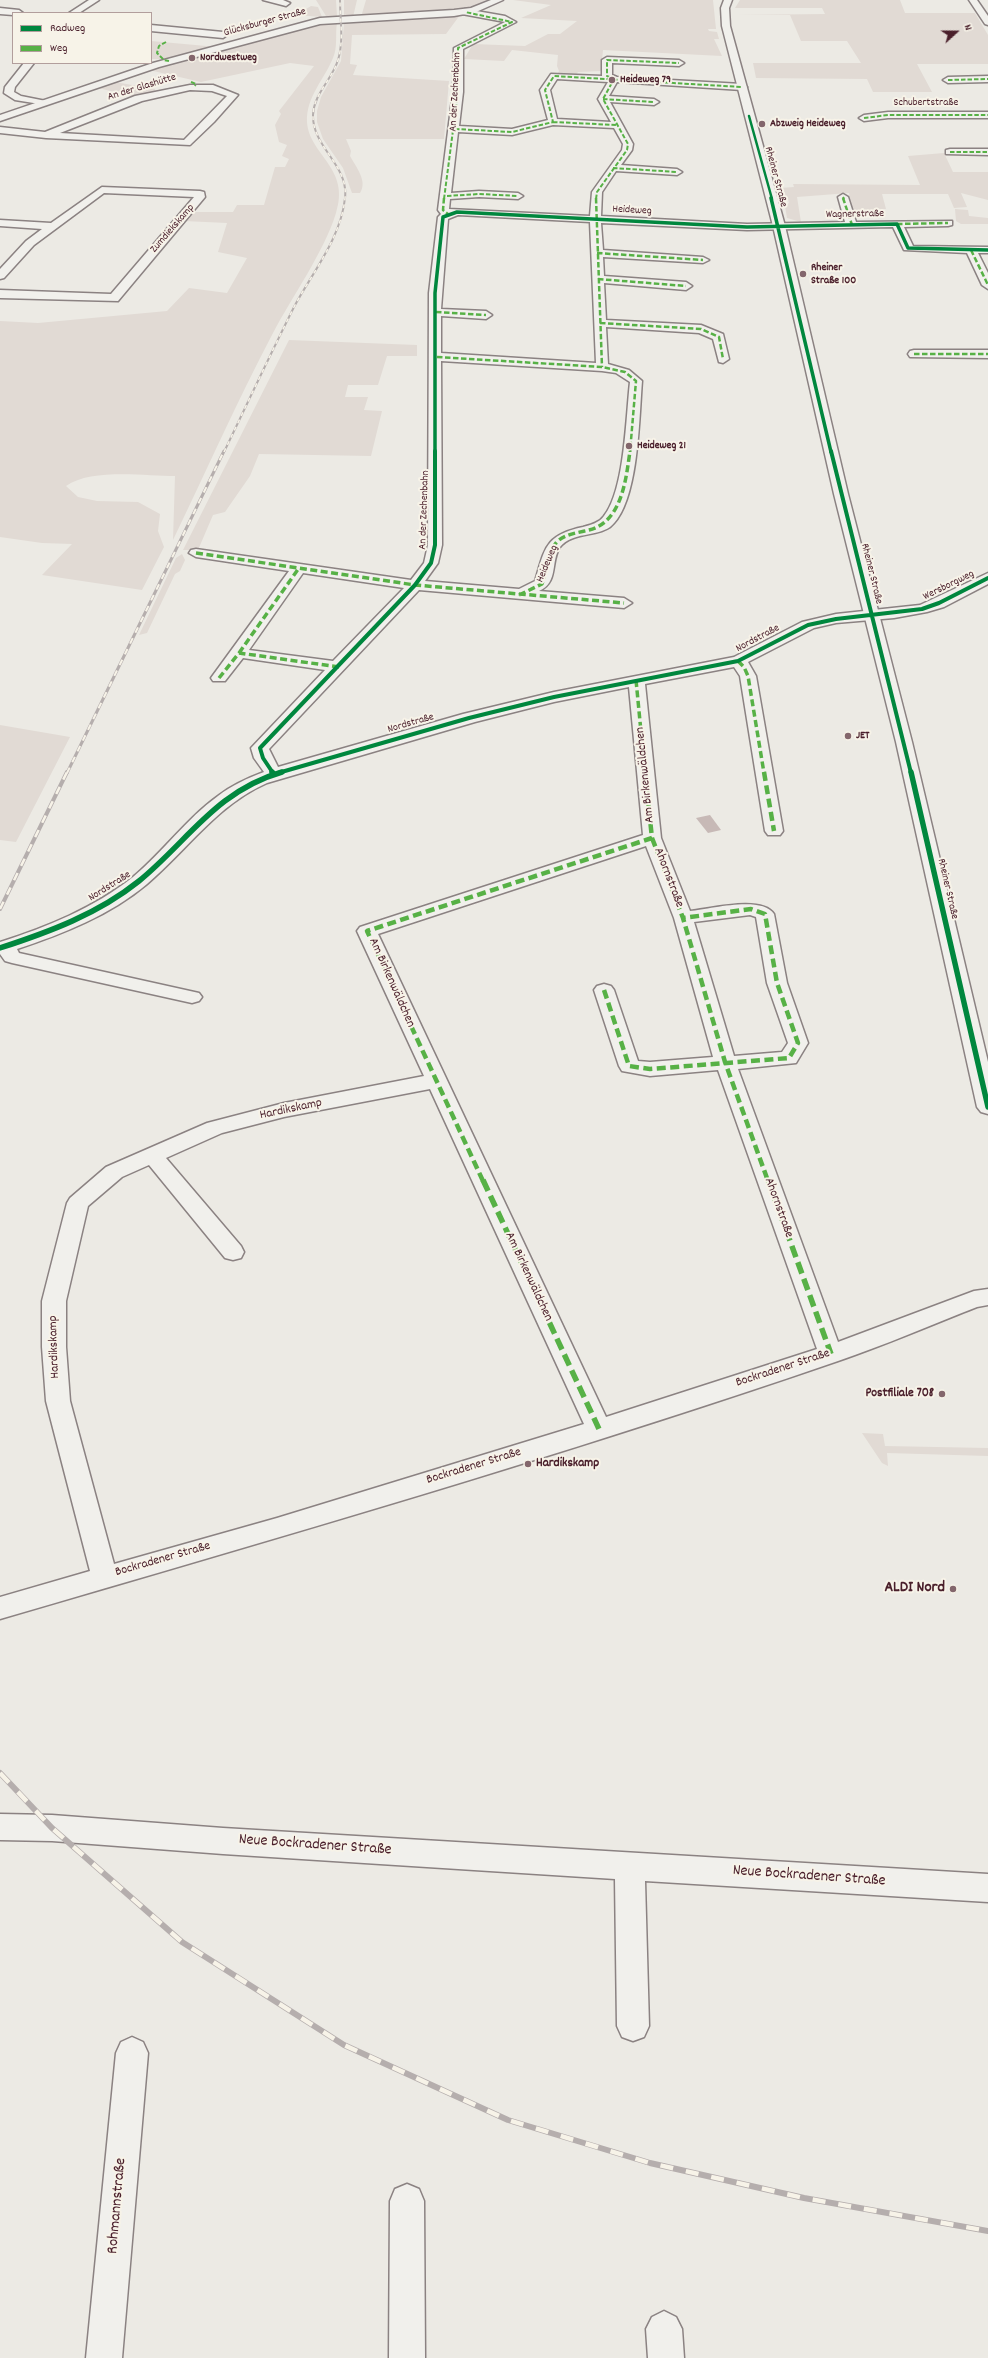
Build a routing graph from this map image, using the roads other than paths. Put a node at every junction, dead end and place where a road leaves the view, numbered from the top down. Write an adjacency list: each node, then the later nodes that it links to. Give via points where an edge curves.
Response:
1 (95, 0): 10 (street)
2 (271, 0): 6 (street); 7 (street)
3 (499, 0): 11 (street, Glücksburger Straße)
4 (728, 0): 21 (street, Rheiner Straße, via 725,8 726,26)
5 (973, 0): 12 (street)
6 (286, 3)
7 (261, 8)
8 (0, 11): 9 (street)
9 (12, 12)
10 (75, 12)
11 (466, 12): 24 (street, Glücksburger Straße, via 320,21 185,56); 30 (street, An der Zechenbahn, via 505,18 512,22 458,48)
12 (985, 13): 13 (street)
13 (988, 22)
14 (152, 28): 15 (street)
15 (223, 35)
16 (679, 63): 18 (street, via 607,60 607,76)
17 (28, 64): 24 (street, Glücksburger Straße, via 10,87 9,92 18,98)
18 (614, 79): 21 (street); 22 (street); 28 (street, via 554,76 545,90)
19 (988, 79): 20 (street)
20 (948, 80)
21 (742, 87): 47 (street, Rheiner Straße)
22 (603, 99): 23 (street); 29 (street, Heideweg)
23 (654, 102)
24 (43, 103): 26 (street, Glücksburger Straße)
25 (988, 115): 27 (street, Schubertstraße, via 888,114)
26 (0, 118)
27 (864, 118)
28 (553, 122): 29 (street); 30 (street, via 512,132)
29 (616, 125): 35 (street, Heideweg, via 628,144 627,150)
30 (455, 129): 37 (street, An der Zechenbahn)
31 (0, 130): 32 (street, An der Glashütte)
32 (46, 135): 32 (street, An der Glashütte, via 138,99 193,84 233,94 211,120 186,143)
33 (950, 152): 34 (street)
34 (988, 152)
35 (613, 168): 36 (street); 41 (street, Heideweg, via 597,192)
36 (676, 172)
37 (447, 196): 38 (street); 40 (street, An der Zechenbahn, via 443,210)
38 (518, 196)
39 (843, 197): 45 (street)
40 (448, 214): 41 (street, Heideweg, via 484,213); 57 (street, An der Zechenbahn, via 443,217 435,293)
41 (595, 220): 47 (street, Heideweg, via 747,227); 50 (street, Heideweg)
42 (0, 223): 46 (street)
43 (948, 223): 44 (street, Wagnerstraße)
44 (897, 224): 45 (street, Wagnerstraße); 48 (street, Wagnerstraße, via 908,248)
45 (852, 225): 47 (street, Wagnerstraße)
46 (53, 226): 52 (street, Zumdiekskamp, via 30,243); 56 (street, Zumdiekskamp, via 102,190 200,194 114,298)
47 (779, 226): 71 (street, Rheiner Straße)
48 (971, 250): 49 (street, Wagnerstraße); 54 (street)
49 (988, 250)
50 (597, 253): 51 (street); 53 (street, Heideweg)
51 (703, 260)
52 (0, 276)
53 (598, 279): 55 (street); 59 (street, Heideweg)
54 (988, 285)
55 (686, 286)
56 (0, 294)
57 (436, 312): 58 (street); 62 (street, An der Zechenbahn)
58 (486, 316)
59 (600, 323): 63 (street, via 701,329 719,336); 64 (street, Heideweg)
60 (914, 354): 61 (street)
61 (988, 354)
62 (437, 357): 64 (street, Heideweg); 68 (street, An der Zechenbahn, via 435,545 431,563)
63 (723, 359)
64 (602, 367): 69 (street, Heideweg, via 619,369 630,374 636,381 628,460 621,495 610,518 600,527 564,537 554,544 542,584)
65 (196, 553): 66 (street)
66 (299, 568): 68 (street); 72 (street)
67 (988, 578): 71 (street, Wersborgweg, via 924,609)
68 (415, 585): 69 (street); 74 (street, An der Zechenbahn)
69 (519, 595): 70 (street)
70 (624, 603)
71 (871, 616): 73 (street, Nordstraße, via 808,625); 86 (street, Rheiner Straße, via 904,742)
72 (239, 653): 74 (street); 75 (street)
73 (738, 661): 76 (street, Nordstraße); 78 (street, Nordstraße, via 748,676)
74 (340, 667): 77 (street, An der Zechenbahn, via 260,748 263,758)
75 (219, 678)
76 (636, 680): 77 (street, Nordstraße, via 477,716); 79 (street, Am Birkenwäldchen)
77 (274, 774): 81 (street, Nordstraße, via 226,798 121,895 62,924)
78 (774, 831)
79 (652, 838): 80 (street, Ahornstraße); 85 (street, Am Birkenwäldchen, via 367,931)
80 (683, 918): 84 (street, Ahornstraße); 84 (street, Ahornstraße, via 751,909 765,914 777,983 798,1044 789,1058)
81 (3, 947): 83 (street, Nordstraße, via 12,957)
82 (604, 990): 84 (street, Ahornstraße, via 629,1066 650,1068)
83 (192, 997)
84 (725, 1062): 90 (street, Ahornstraße)
85 (435, 1081): 87 (street, Hardikskamp, via 284,1110 215,1128); 91 (street, Am Birkenwäldchen)
86 (988, 1107)
87 (153, 1156): 88 (street); 92 (street, Hardikskamp, via 114,1172 78,1203 54,1301 58,1401)
88 (233, 1252)
89 (988, 1298): 90 (street, Bockradener Straße, via 974,1299)
90 (831, 1354): 91 (street, Bockradener Straße)
91 (599, 1429): 92 (street, Bockradener Straße, via 277,1528)
92 (104, 1576): 93 (street, Bockradener Straße)
93 (0, 1608)
94 (0, 1827): 95 (street, Neue Bockradener Straße, via 52,1828)
95 (630, 1866): 96 (street, Neue Bockradener Straße); 97 (street)
96 (988, 1888)
97 (632, 2026)
98 (132, 2053): 100 (street, Rohmannstraße)
99 (407, 2201): 101 (street)
100 (104, 2358)
101 (407, 2358)

